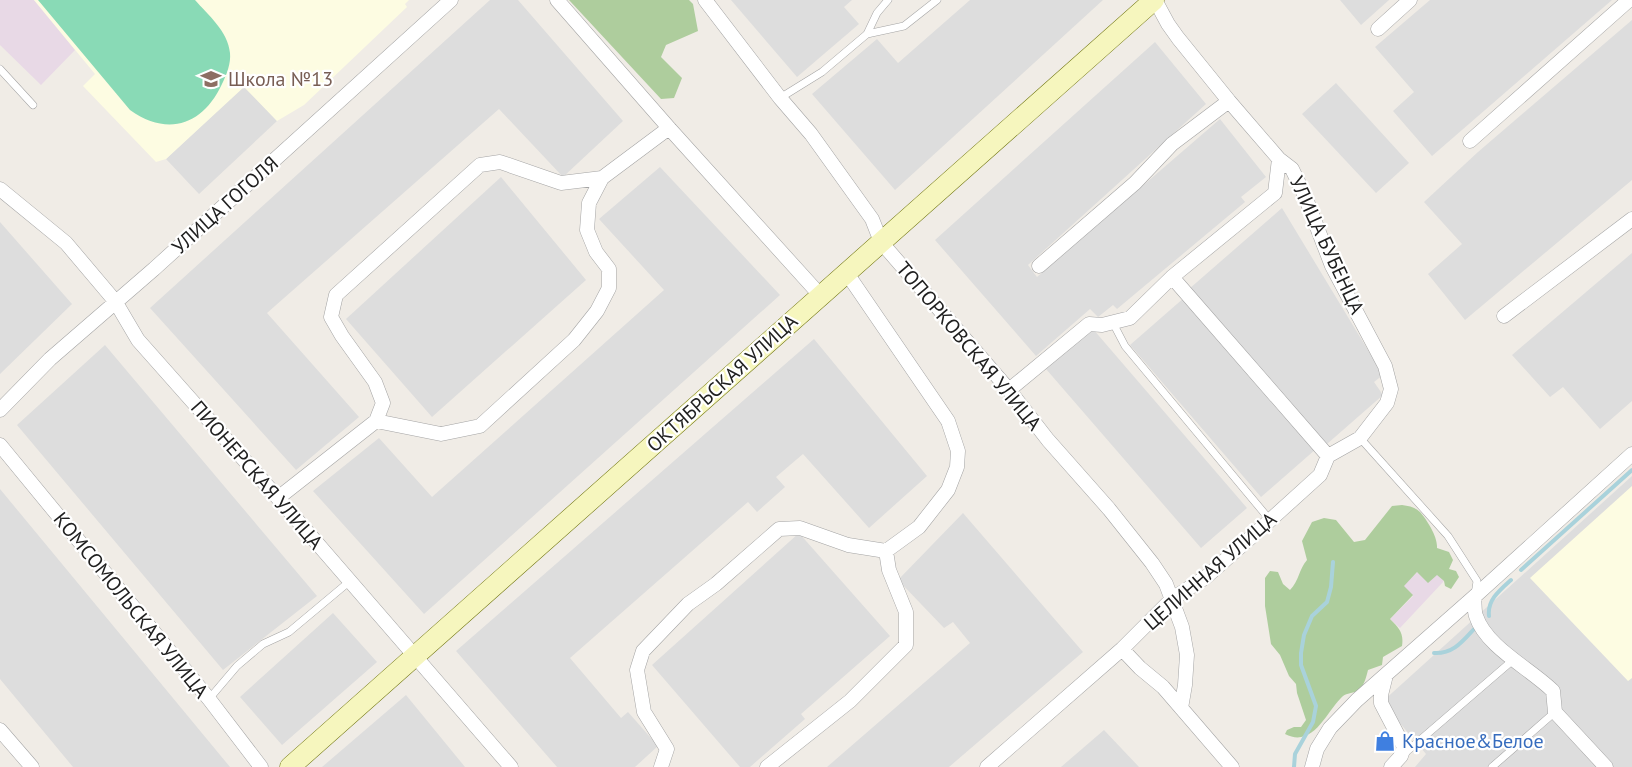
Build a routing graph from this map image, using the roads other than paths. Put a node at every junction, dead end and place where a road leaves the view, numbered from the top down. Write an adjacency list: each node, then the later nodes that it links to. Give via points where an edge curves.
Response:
1 (451, 0): 26 (street, УЛИЦА ГОГОЛЯ)
2 (557, 0): 15 (street)
3 (705, 0): 12 (street, ТОПОРКОВСКАЯ УЛИЦА)
4 (888, 0): 10 (lane)
5 (937, 0): 10 (lane, via 904,26)
6 (1155, 0): 13 (street, УЛИЦА БУБЕНЦА, via 1168,24); 21 (street, ОКТЯБРЬСКАЯ УЛИЦА)
7 (1410, 0): 9 (street)
8 (1629, 0): 16 (street)
9 (1378, 28)
10 (867, 34): 12 (lane, via 822,72)
11 (0, 69): 14 (lane)
12 (780, 98): 21 (street, ТОПОРКОВСКАЯ УЛИЦА, via 872,219)
13 (1229, 101): 17 (street, УЛИЦА БУБЕНЦА); 22 (street, via 1172,144 1135,183)
14 (33, 105)
15 (669, 128): 18 (street); 25 (street)
16 (1470, 141)
17 (1279, 159): 24 (street, via 1275,193); 30 (street, УЛИЦА БУБЕНЦА, via 1292,169 1332,266 1385,366)
18 (602, 178): 32 (street, via 589,203 587,230 609,269 609,288 574,340 480,426 441,434); 32 (street, via 561,183 500,162 480,165 336,295 331,317 375,382 383,403)
19 (0, 189): 26 (street, ПИОНЕРСКАЯ УЛИЦА, via 66,243)
20 (1632, 219): 27 (street)
21 (881, 242): 23 (street, ОКТЯБРЬСКАЯ УЛИЦА); 29 (street, ТОПОРКОВСКАЯ УЛИЦА)
22 (1039, 266)
23 (846, 272): 25 (street, ОКТЯБРЬСКАЯ УЛИЦА); 39 (street, via 948,421 958,451 957,467 948,490 919,527)
24 (1172, 277): 28 (street, via 1130,318); 36 (street)
25 (820, 295): 44 (street, ОКТЯБРЬСКАЯ УЛИЦА)
26 (115, 301): 31 (street, УЛИЦА ГОГОЛЯ); 37 (street, ПИОНЕРСКАЯ УЛИЦА, via 138,340)
27 (1504, 316)
28 (1113, 323): 29 (street, via 1089,324); 38 (lane, via 1125,346)
29 (1009, 390): 42 (street, ТОПОРКОВСКАЯ УЛИЦА, via 1152,562)
30 (1391, 390): 33 (street, ЦЕЛИННАЯ УЛИЦА, via 1387,403)
31 (0, 410)
32 (376, 421): 37 (street)
33 (1360, 438): 36 (street, ЦЕЛИННАЯ УЛИЦА); 41 (lane, via 1448,536 1477,581)
34 (0, 445): 47 (street, КОМСОМОЛЬСКАЯ УЛИЦА)
35 (1632, 454): 41 (street)
36 (1328, 456): 38 (street, ЦЕЛИННАЯ УЛИЦА, via 1320,474)
37 (279, 498): 40 (street, ПИОНЕРСКАЯ УЛИЦА)
38 (1270, 519): 42 (street, ЦЕЛИННАЯ УЛИЦА, via 1206,577)
39 (886, 551): 56 (street, via 848,545 800,528 779,529 688,604 643,651 637,670 644,712 667,748); 57 (street, via 889,570 906,612 906,645 850,701)
40 (350, 581): 44 (street, ПИОНЕРСКАЯ УЛИЦА); 47 (lane, via 289,632 263,644 237,666)
41 (1474, 597): 45 (street, via 1475,615 1482,627); 46 (street)
42 (1172, 599): 43 (street, ЦЕЛИННАЯ УЛИЦА); 48 (street, ТОПОРКОВСКАЯ УЛИЦА, via 1187,655)
43 (1122, 649): 48 (street); 58 (street, ЦЕЛИННАЯ УЛИЦА)
44 (415, 658): 54 (street, ОКТЯБРЬСКАЯ УЛИЦА); 55 (street, ПИОНЕРСКАЯ УЛИЦА)
45 (1513, 660): 49 (street, via 1553,691); 51 (lane)
46 (1386, 675): 51 (street, via 1381,703 1401,738); 60 (street, via 1330,728 1317,749)
47 (209, 699): 53 (street, КОМСОМОЛЬСКАЯ УЛИЦА)
48 (1181, 708): 59 (street)
49 (1555, 712): 62 (lane); 63 (street)
50 (0, 730): 52 (street)
51 (1401, 756): 61 (street)
52 (32, 767)
53 (261, 767)
54 (290, 767)
55 (510, 767)
56 (661, 767)
57 (767, 767)
58 (987, 767)
59 (1232, 767)
60 (1312, 767)
61 (1391, 767)
62 (1492, 767)
63 (1606, 767)

